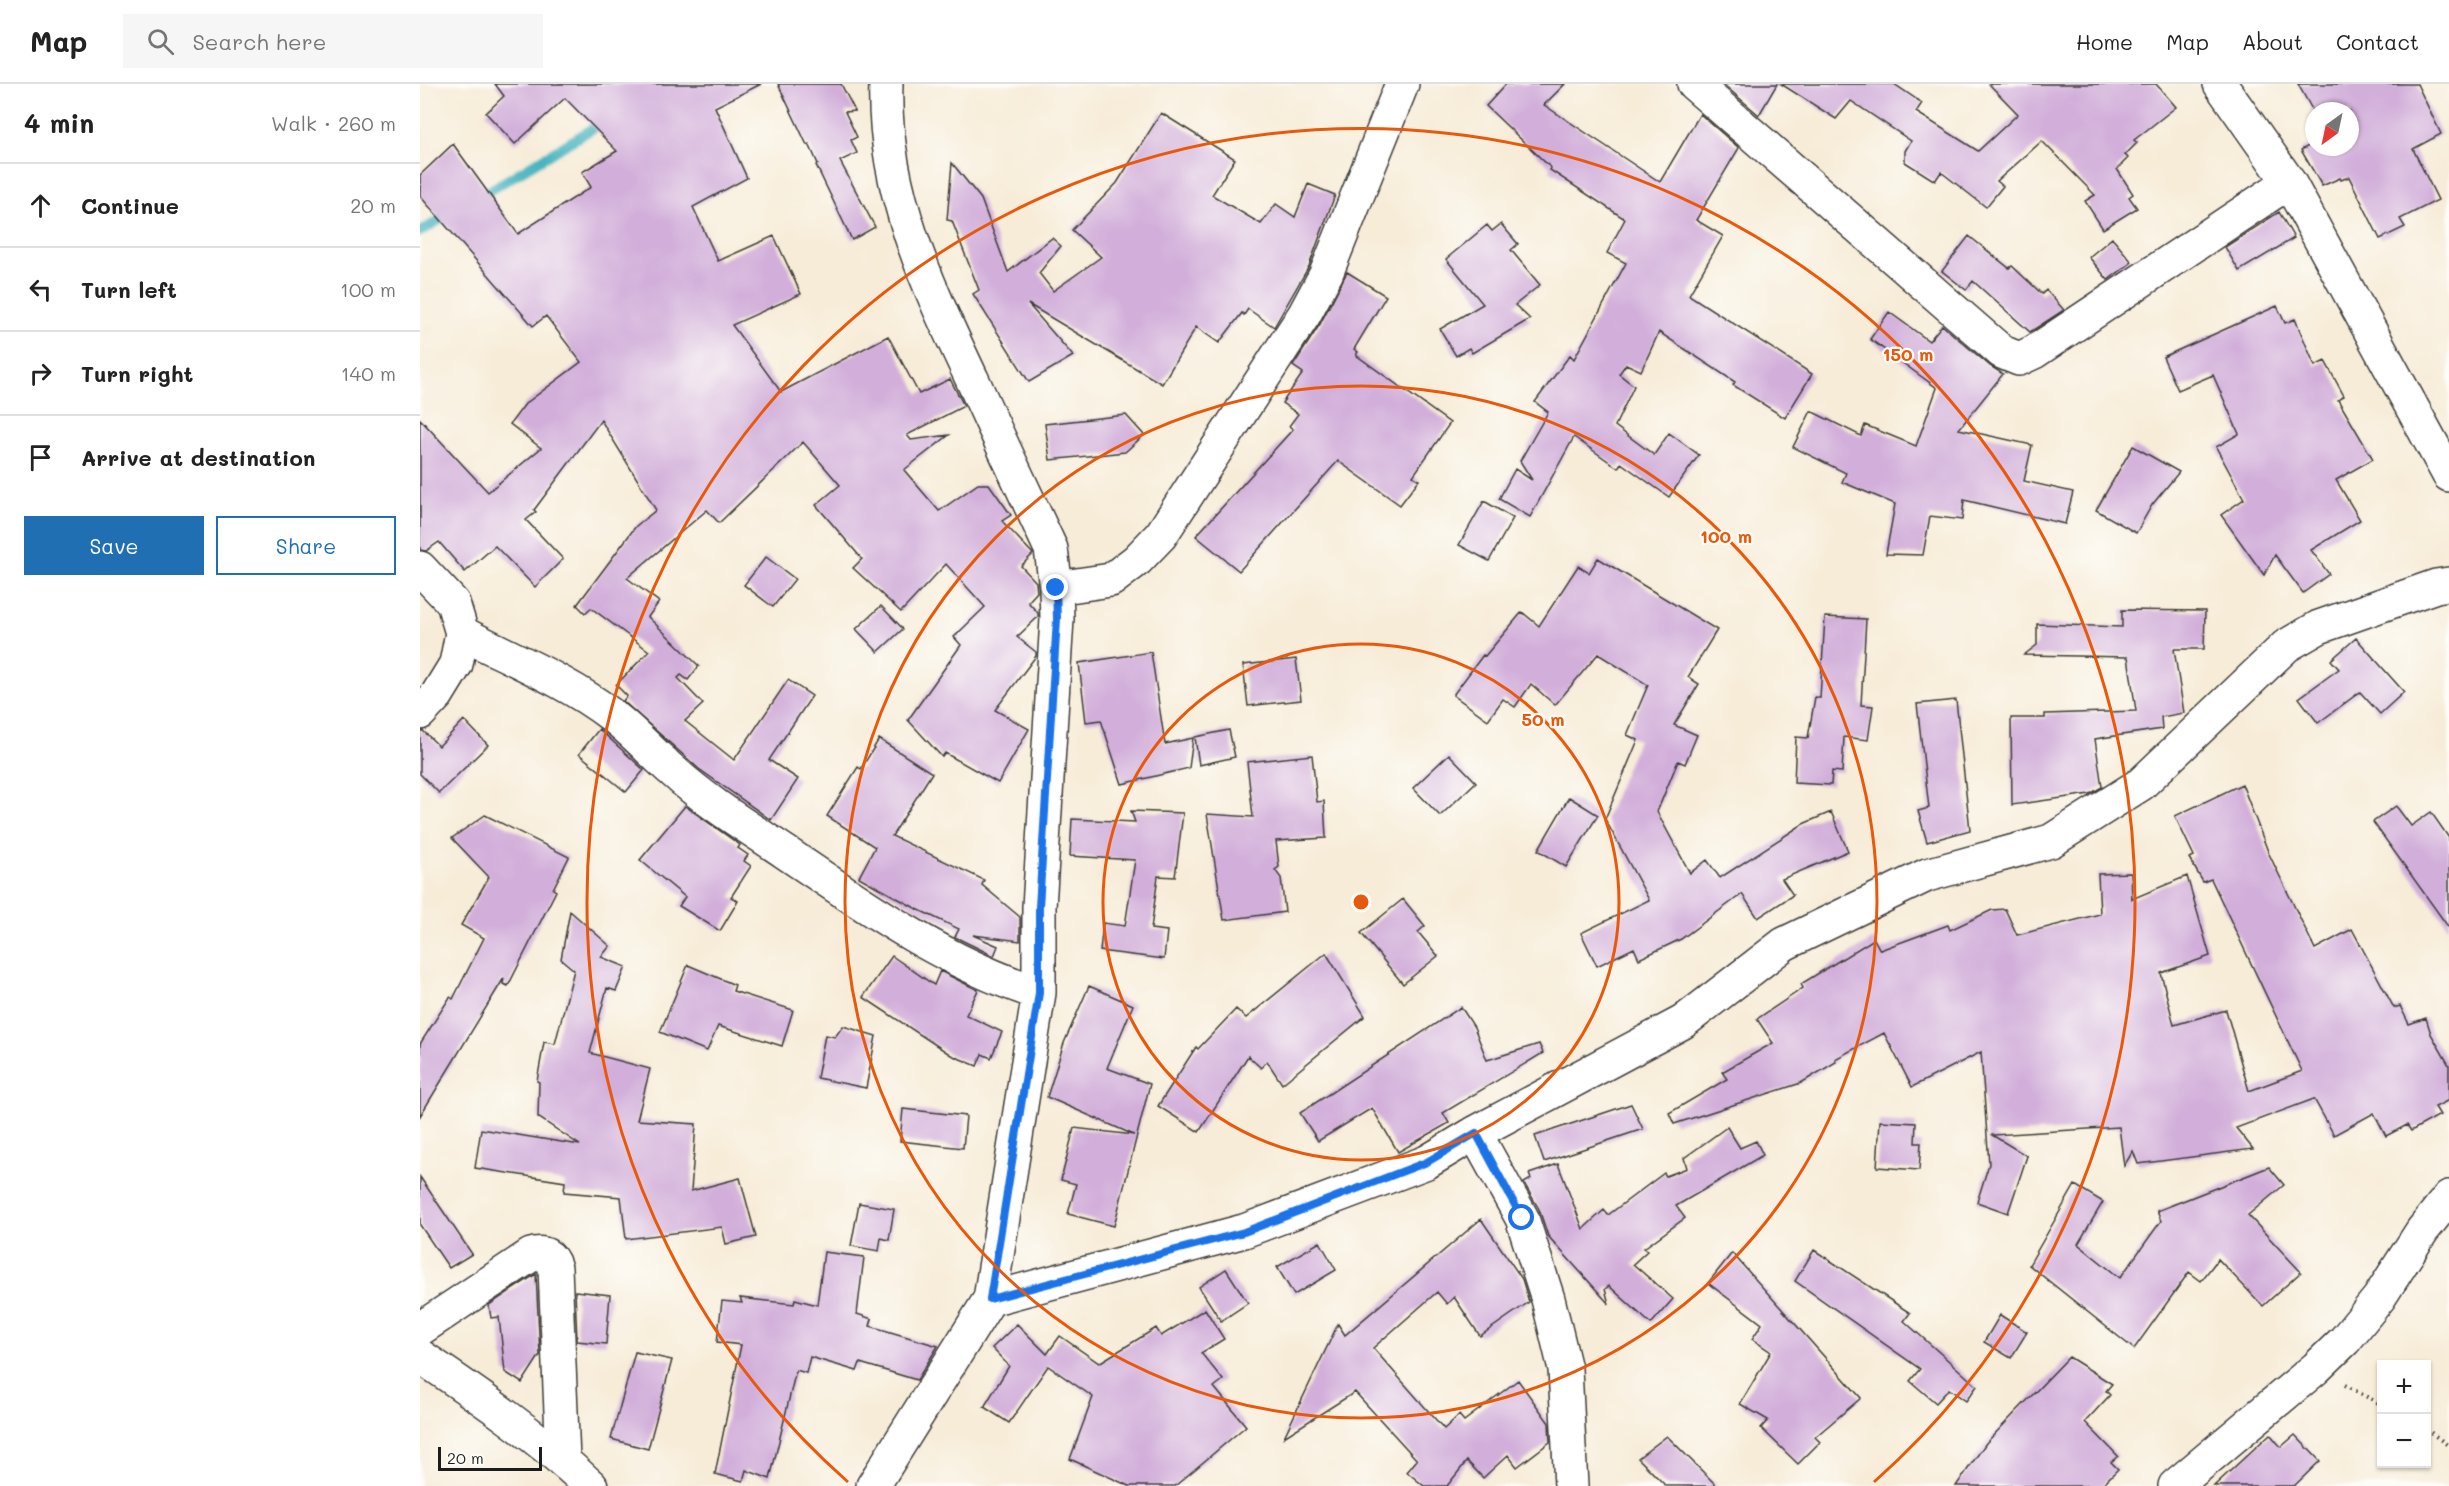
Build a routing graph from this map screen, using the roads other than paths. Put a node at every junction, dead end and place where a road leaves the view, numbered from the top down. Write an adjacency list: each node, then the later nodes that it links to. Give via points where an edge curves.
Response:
1 (886, 84): 9 (street, via 890,154 900,201 926,282 1051,549)
2 (1402, 84): 9 (street, via 1326,274 1304,315 1161,535 1111,580)
3 (1694, 84): 5 (street, via 2002,352 2019,359)
4 (2220, 84): 5 (street)
5 (2289, 182): 6 (street)
6 (2449, 475)
7 (420, 568): 10 (street, via 453,603)
8 (2449, 584): 13 (street, via 2319,627 2286,646 2140,784 2051,841 1926,875 1784,944 1683,1022)
9 (1056, 588): 12 (street, via 1039,907)
10 (462, 633): 11 (street, via 456,664 437,695); 12 (street, via 581,694 610,714 709,800 874,913 994,978)
11 (420, 712)
12 (1039, 993): 15 (street)
13 (1476, 1133): 15 (street, via 1427,1162 1244,1232); 21 (street, via 1522,1218 1548,1299 1565,1369)
14 (2449, 1197): 22 (street, via 2345,1340)
15 (990, 1299): 20 (street)
16 (420, 1329): 18 (street, via 531,1255 547,1254 555,1268)
17 (420, 1356): 18 (street)
18 (563, 1460): 19 (street)
19 (591, 1486)
20 (873, 1486)
21 (1571, 1486)
22 (2175, 1486)

